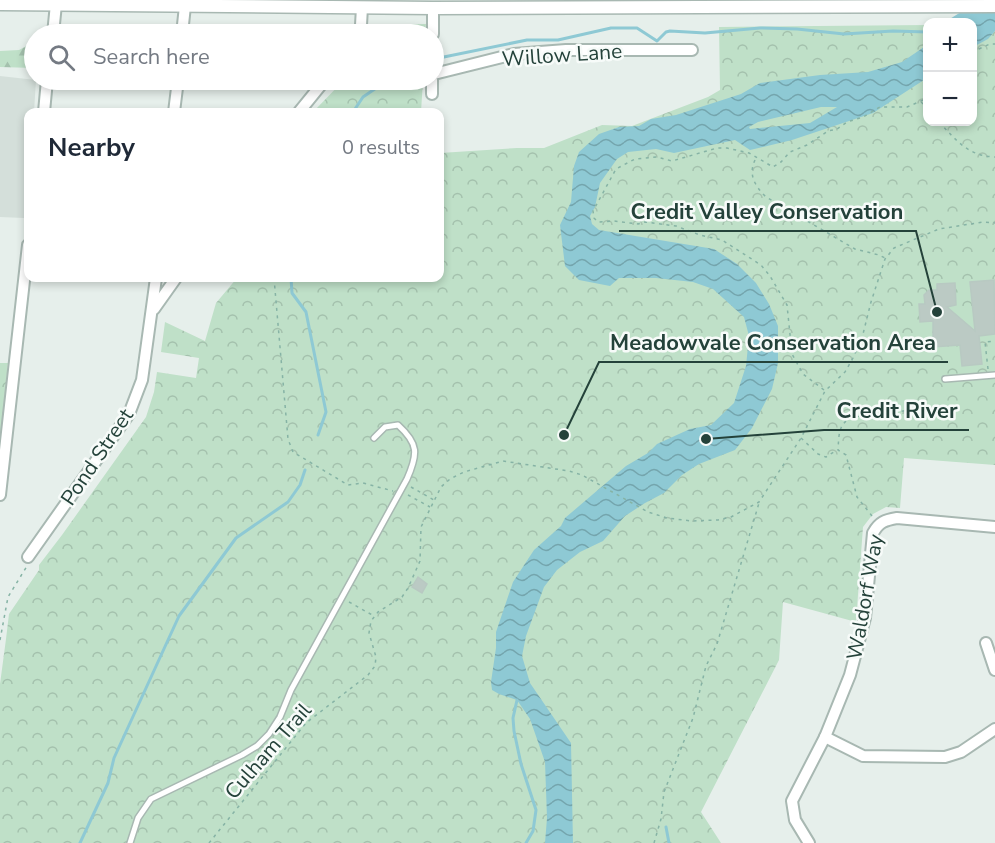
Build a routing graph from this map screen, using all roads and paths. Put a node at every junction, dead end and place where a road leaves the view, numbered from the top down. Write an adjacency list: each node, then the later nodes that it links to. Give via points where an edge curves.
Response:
1 (56, 2): 2 (street); 4 (street); 8 (street)
2 (0, 4)
3 (556, 4): 5 (street); 7 (street)
4 (185, 6): 6 (street); 9 (street)
5 (995, 6)
6 (362, 7): 7 (street); 10 (street)
7 (433, 8): 11 (street)
8 (53, 24)
9 (183, 24)
10 (361, 24)
11 (433, 24)
12 (995, 44): 14 (path)
13 (692, 50): 15 (street, Willow Lane, via 514,54)
14 (977, 50)
15 (444, 72)
16 (46, 90): 24 (street)
17 (176, 90): 25 (street)
18 (317, 90): 26 (street)
19 (432, 90): 20 (street)
20 (432, 94)
21 (923, 100): 22 (path)
22 (920, 102): 23 (path); 29 (path, via 908,107 880,107 790,152 773,167)
23 (923, 105)
24 (44, 108)
25 (174, 108)
26 (302, 108)
27 (943, 126): 28 (path, via 974,154)
28 (995, 158)
29 (755, 159): 31 (path, via 753,180 766,197 855,249); 40 (path, via 749,153 717,148 672,161 657,157 635,159 616,169 593,211 594,218 598,222 676,226 722,240 761,265 787,305 792,354 803,374)
30 (995, 223): 31 (path, via 926,233 894,248)
31 (885, 259): 40 (path, via 853,358)
32 (24, 281): 47 (street)
33 (156, 282): 36 (street, Pond Street)
34 (173, 282): 36 (street)
35 (274, 282): 46 (path, via 288,439 293,452 348,485 363,483)
36 (153, 310): 53 (street, Pond Street, via 142,380 129,414)
37 (995, 341): 38 (path, via 985,342)
38 (992, 376): 39 (lane)
39 (945, 379)
40 (825, 391): 43 (path)
41 (945, 406): 44 (path, via 845,420 839,429)
42 (374, 438): 45 (lane, via 385,427 398,425 412,437 416,458)
43 (801, 438): 44 (path, via 826,457); 49 (path)
44 (838, 450): 51 (path, via 846,455 860,502)
45 (405, 484): 46 (lane); 48 (path)
46 (400, 491): 50 (path); 54 (lane)
47 (0, 495)
48 (434, 500): 49 (path, via 450,479 503,461 569,471 667,519 718,520); 50 (path)
49 (759, 502): 63 (path, via 693,718 664,792)
50 (431, 507): 55 (path, via 421,527 416,573 402,597)
51 (878, 524): 52 (street, Waldorf Way, via 897,518); 60 (street, Waldorf Way, via 872,538 865,618 850,675)
52 (995, 527)
53 (28, 557): 56 (path, via 29,562 8,597)
54 (342, 598): 55 (path); 61 (lane, via 269,734 242,755 151,799 138,818)
55 (374, 616): 62 (path, Culham Trail, via 369,633 375,666 306,723)
56 (0, 640)
57 (986, 643): 58 (street)
58 (995, 670)
59 (995, 729): 60 (street, via 961,752 945,757 863,756)
60 (825, 737): 64 (street, Waldorf Way, via 792,801 795,820)
61 (130, 843)
62 (209, 843)
63 (654, 843)
64 (809, 843)

